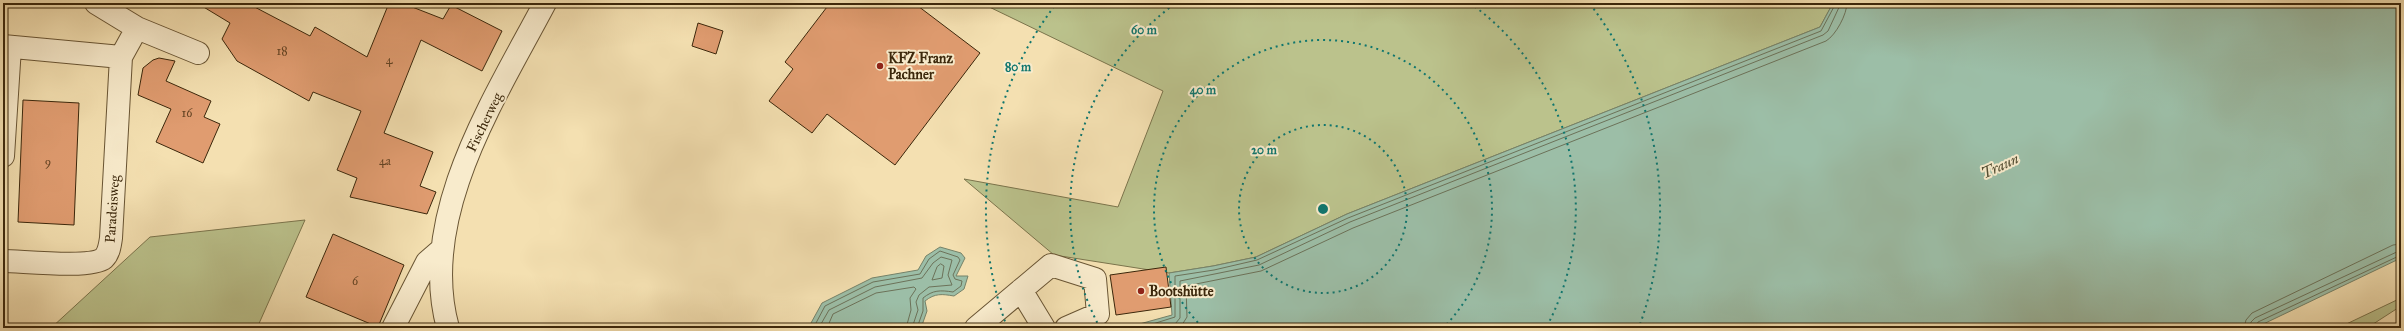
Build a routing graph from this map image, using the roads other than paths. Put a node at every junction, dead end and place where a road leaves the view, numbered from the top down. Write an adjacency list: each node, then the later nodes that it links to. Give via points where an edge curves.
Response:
1 (96, 3): 3 (street)
2 (545, 3): 8 (street, Fischerweg, via 468,155 455,191)
3 (137, 28): 5 (street); 6 (street, Paradeisweg)
4 (7, 46): 6 (street); 7 (street)
5 (198, 53)
6 (121, 57): 9 (street, Paradeisweg, via 109,250 104,258 87,264)
7 (3, 156)
8 (442, 249): 11 (street, via 427,262); 12 (street, Fischerweg, via 442,297)
9 (3, 261)
10 (1021, 290): 13 (street); 14 (street); 15 (street, via 1051,265 1095,279 1098,314)
11 (393, 328)
12 (448, 328)
13 (976, 328)
14 (1044, 328)
15 (1066, 328)

